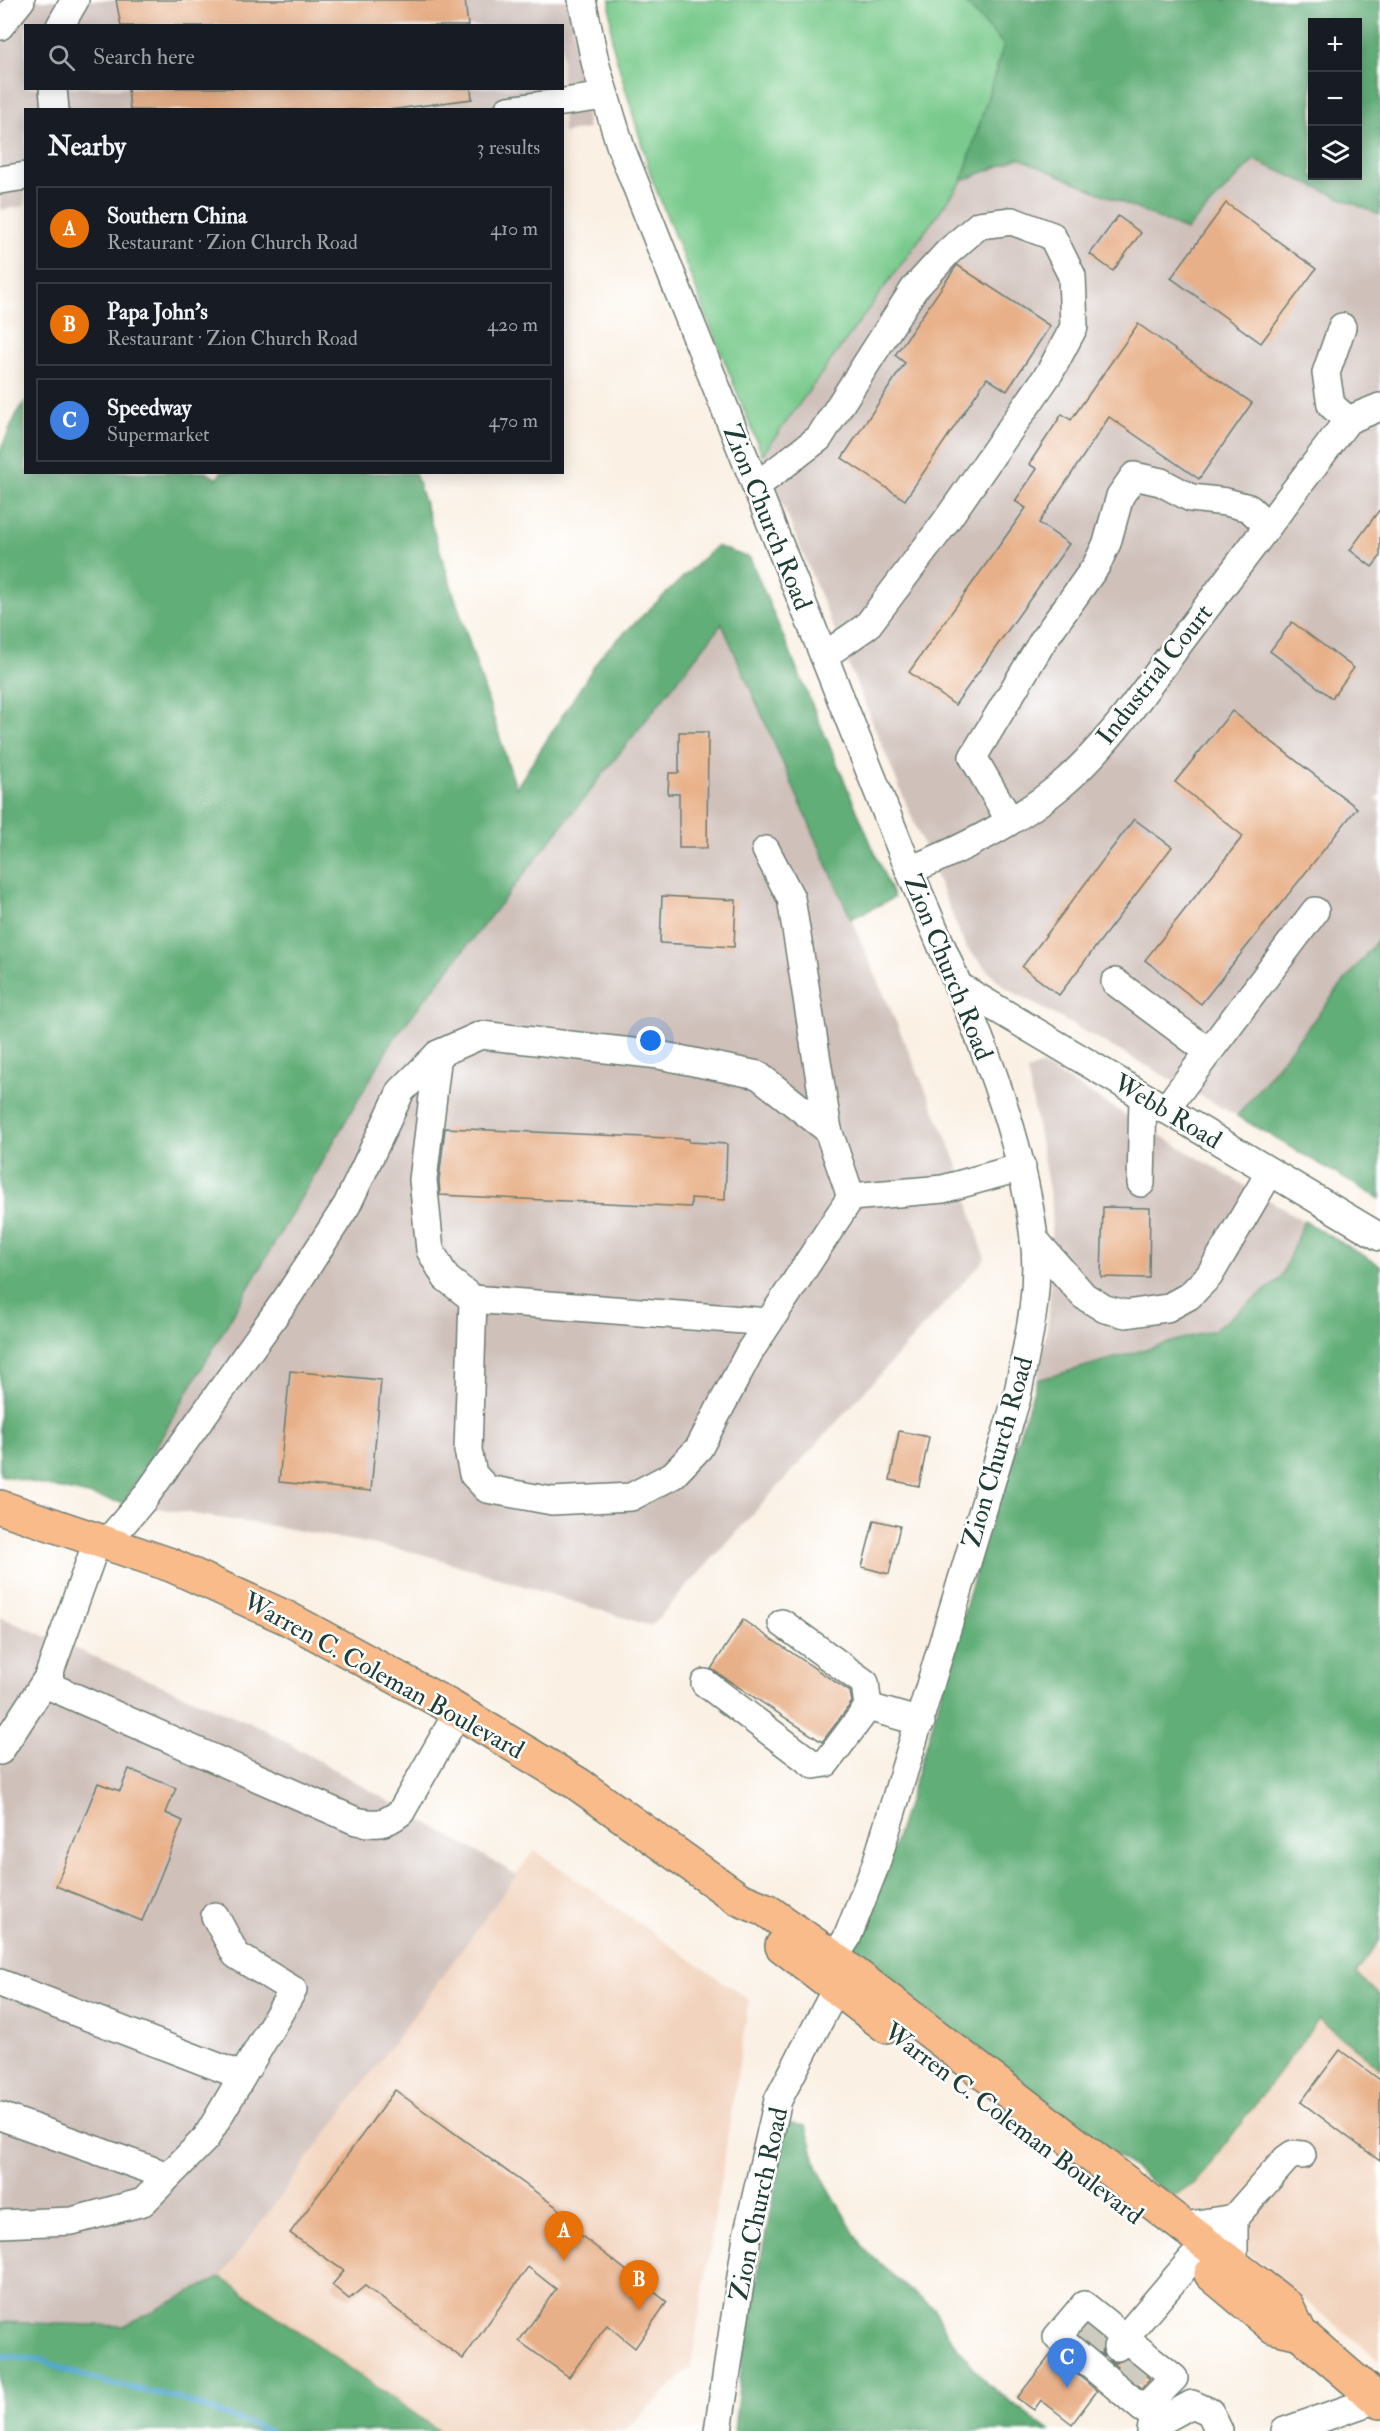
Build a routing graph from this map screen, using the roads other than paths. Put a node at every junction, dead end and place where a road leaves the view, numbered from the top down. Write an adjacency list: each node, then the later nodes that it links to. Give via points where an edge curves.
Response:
1 (21, 0): 5 (street)
2 (75, 0): 4 (street)
3 (582, 0): 7 (street, Zion Church Road)
4 (61, 24)
5 (0, 26)
6 (53, 90): 8 (street)
7 (605, 96): 9 (street); 15 (street, Zion Church Road, via 621,148)
8 (55, 108)
9 (522, 108)
10 (24, 176): 11 (street)
11 (0, 180)
12 (1342, 327): 14 (street, via 1326,373 1331,405)
13 (1380, 406): 14 (street)
14 (1348, 420): 16 (street, Industrial Court)
15 (756, 486): 17 (street, Zion Church Road); 17 (street, via 819,438 914,289 979,225 1012,221 1052,236 1072,276 1074,327 1050,372 867,626)
16 (1268, 526): 18 (street, Industrial Court, via 1136,702 1090,756 1060,786); 18 (street, via 1249,508 1191,498 1161,482 1134,476 1120,496 1096,566 1044,639 973,757)
17 (824, 656): 20 (street, Zion Church Road)
18 (1010, 821): 20 (street, Industrial Court, via 968,846)
19 (766, 850): 27 (street, via 790,898)
20 (909, 870): 23 (street, Zion Church Road)
21 (1315, 911): 24 (street)
22 (1116, 982): 24 (street)
23 (957, 986): 26 (street, Webb Road); 28 (street, Zion Church Road, via 1002,1096)
24 (1209, 1052): 26 (street)
25 (438, 1054): 27 (street, via 481,1035 670,1057 758,1075); 34 (street, via 423,1180 430,1250 446,1278); 37 (street, via 400,1091 346,1205 289,1296 143,1500)
26 (1154, 1103): 29 (street, Webb Road); 30 (street)
27 (828, 1130): 31 (street)
28 (1022, 1167): 31 (street, via 943,1189); 33 (street, Zion Church Road)
29 (1270, 1172): 32 (street, Webb Road); 33 (street, via 1209,1276 1189,1296 1167,1308 1126,1314 1105,1309 1084,1296)
30 (1141, 1184)
31 (851, 1197): 35 (street)
32 (1380, 1237)
33 (1034, 1239): 43 (street, Zion Church Road, via 1032,1318 1017,1397)
34 (473, 1299): 35 (street); 35 (street, via 468,1450 473,1474 487,1489 552,1501 630,1497 673,1475 699,1448)
35 (769, 1322)
36 (0, 1507): 37 (highway, Warren C. Coleman Boulevard)
37 (103, 1541): 39 (street); 42 (highway, Warren C. Coleman Boulevard, via 227,1589)
38 (782, 1623): 41 (street, via 865,1683)
39 (48, 1677): 42 (street, via 54,1688 356,1821 376,1825 401,1812); 44 (street)
40 (705, 1683): 41 (street, via 814,1765 826,1763)
41 (868, 1707): 43 (street)
42 (458, 1712): 46 (highway, Warren C. Coleman Boulevard, via 578,1784 739,1899 766,1910)
43 (921, 1722): 46 (street, Zion Church Road, via 876,1864)
44 (0, 1751)
45 (215, 1916): 48 (street, via 236,1955 293,1990)
46 (835, 1973): 54 (highway, Warren C. Coleman Boulevard); 55 (highway, Warren C. Coleman Boulevard); 61 (street, Zion Church Road, via 778,2100 747,2236)
47 (0, 1983): 48 (street)
48 (242, 2076): 51 (street, via 206,2138)
49 (0, 2115): 51 (street)
50 (1302, 2155): 52 (street, via 1293,2154 1286,2159)
51 (168, 2176): 53 (street, via 143,2202 72,2221)
52 (1234, 2218): 54 (street); 56 (street)
53 (0, 2224)
54 (1184, 2226): 56 (highway, Warren C. Coleman Boulevard)
55 (1192, 2259): 57 (highway, Warren C. Coleman Boulevard, via 1274,2327); 58 (street)
56 (1234, 2266): 57 (highway, Warren C. Coleman Boulevard, via 1287,2306)
57 (1300, 2333): 59 (highway, Warren C. Coleman Boulevard)
58 (1112, 2355): 60 (street, via 1143,2409); 60 (street, via 1174,2378)
59 (1379, 2400): 63 (street)
60 (1160, 2414): 62 (street, via 1192,2404 1210,2412)
61 (718, 2431)
62 (1219, 2431)
63 (1285, 2431)

